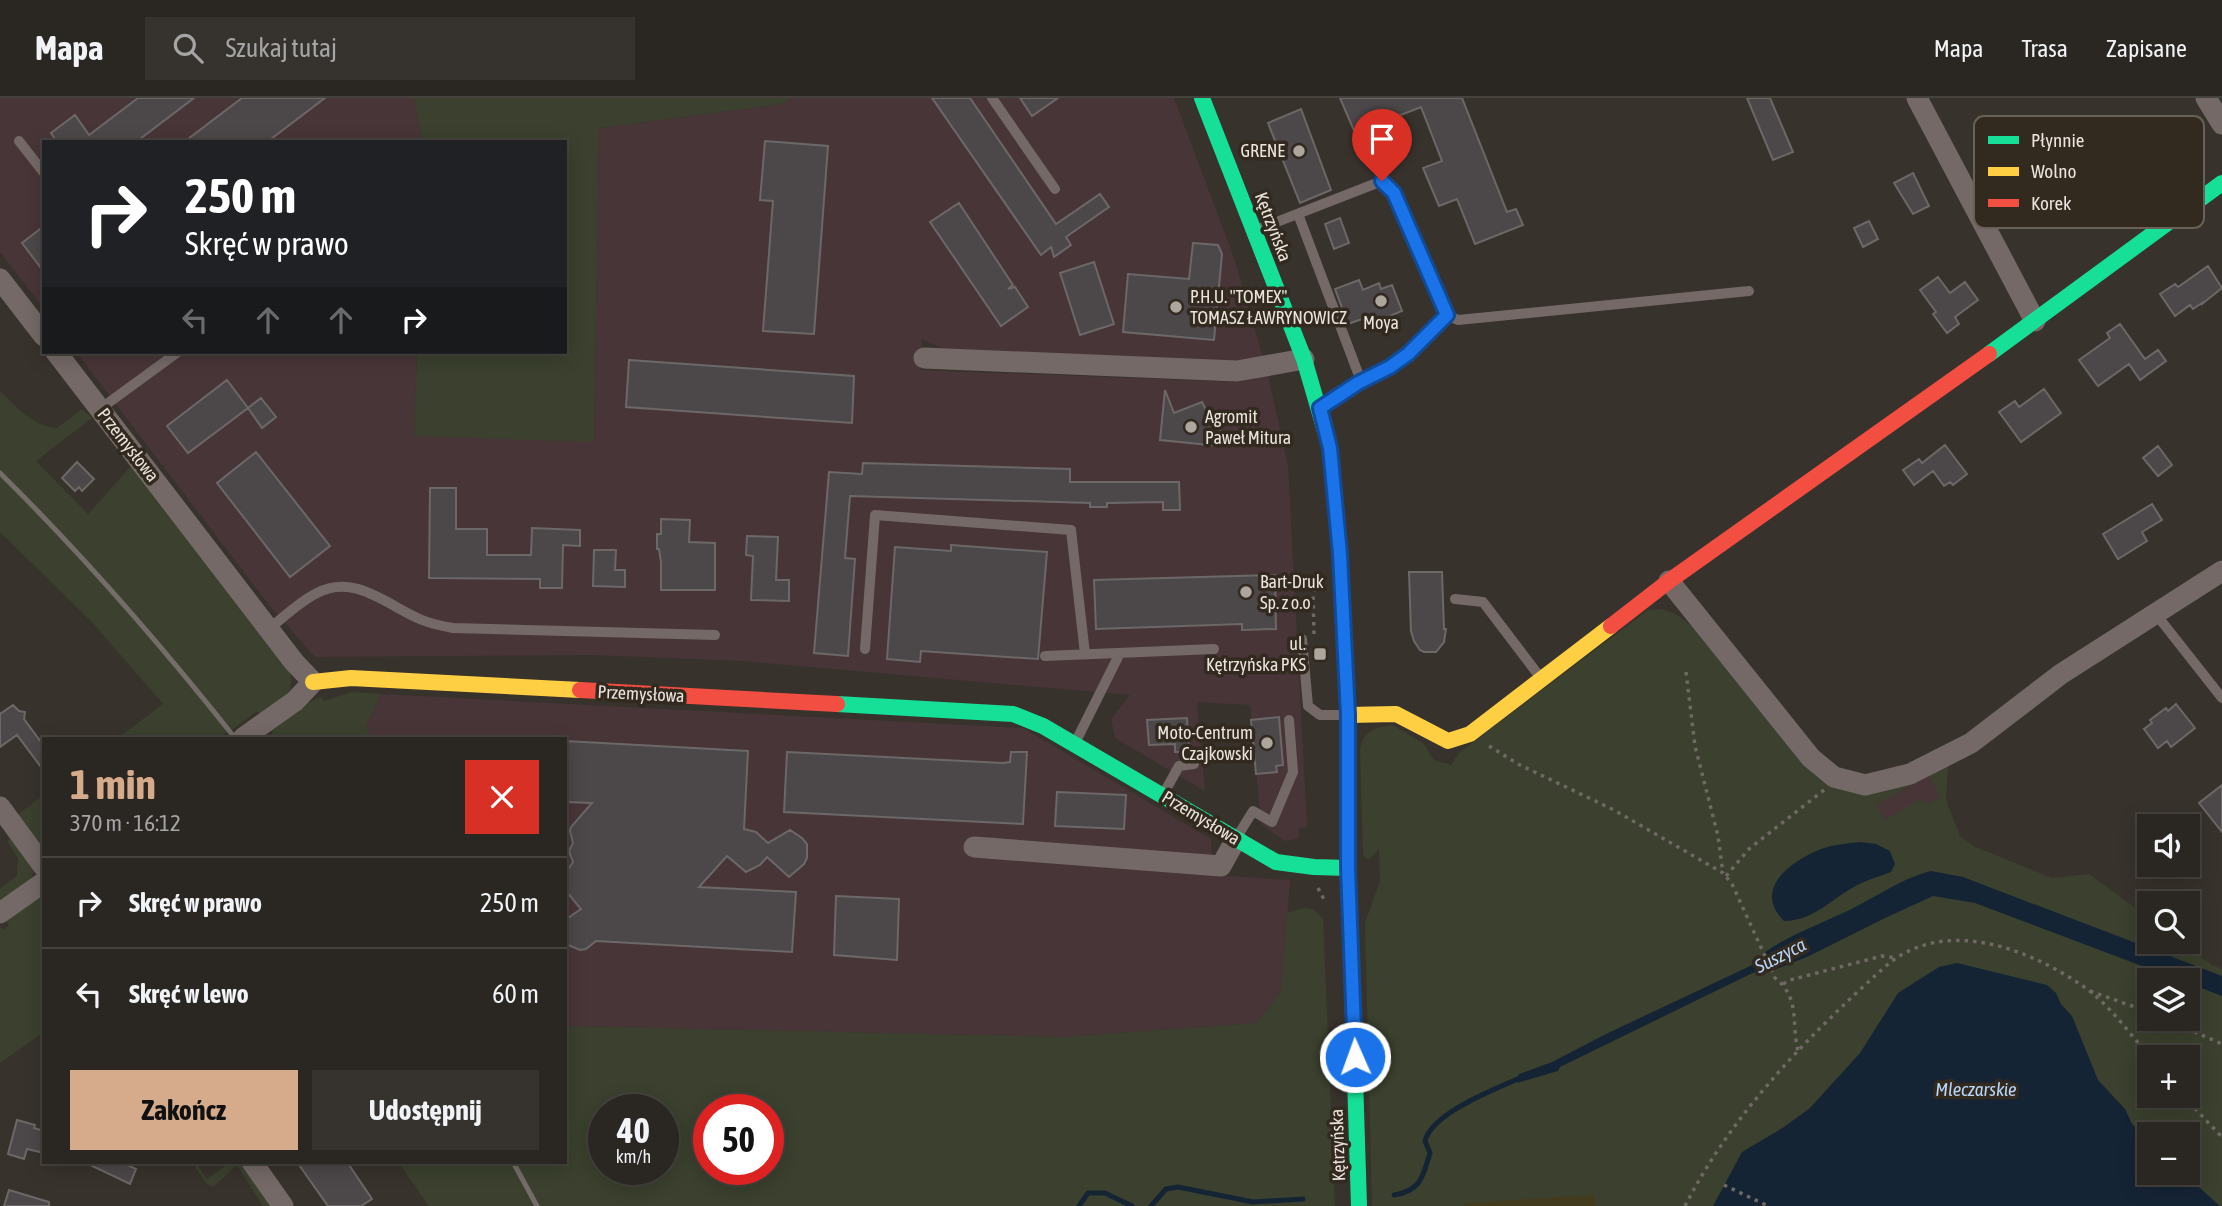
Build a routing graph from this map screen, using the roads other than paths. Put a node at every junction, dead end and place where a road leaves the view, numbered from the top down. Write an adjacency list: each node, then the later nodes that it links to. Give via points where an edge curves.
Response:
1 (992, 98): 9 (lane)
2 (1202, 98): 15 (street, Kętrzyńska)
3 (1917, 98): 11 (street)
4 (2206, 98): 5 (street)
5 (2222, 124)
6 (19, 141): 7 (lane)
7 (42, 170)
8 (2222, 183): 10 (street)
9 (1055, 189)
10 (2204, 196)
11 (1974, 206)
12 (1298, 214): 15 (lane); 18 (lane, via 1382,181 1394,193); 25 (lane)
13 (1986, 228): 19 (street)
14 (2161, 228): 19 (street)
15 (1254, 231): 24 (street, Kętrzyńska)
16 (0, 279): 20 (street)
17 (1749, 291): 18 (lane, via 1470,321)
18 (1447, 315): 25 (lane, via 1408,354)
19 (2035, 321): 29 (street)
20 (42, 333)
21 (58, 354): 26 (street, Przemysłowa)
22 (175, 354): 26 (lane)
23 (924, 358): 24 (street, via 1237,371)
24 (1304, 359): 27 (street, Kętrzyńska)
25 (1362, 381): 27 (lane)
26 (100, 408): 32 (street, Przemysłowa)
27 (1320, 408): 43 (street, Kętrzyńska, via 1337,504)
28 (2222, 571): 31 (street)
29 (1668, 581): 31 (street, via 1811,758 1834,777 1865,785 1910,774 1971,743 2061,674); 40 (street)
30 (1455, 599): 40 (lane, via 1483,602)
31 (2155, 613): 42 (lane)
32 (269, 629): 33 (lane, via 319,592 348,586 421,620 453,628); 41 (street, Przemysłowa)
33 (715, 635)
34 (1302, 639): 43 (lane, via 1308,706 1320,715)
35 (864, 649): 38 (lane, via 875,515 1071,530)
36 (1214, 649): 37 (lane)
37 (1120, 653): 38 (lane); 46 (lane)
38 (1085, 654): 39 (lane)
39 (1045, 656)
40 (1541, 679): 43 (street, via 1470,734 1448,741 1396,714)
41 (313, 682): 45 (street, via 295,701); 46 (street, Przemysłowa, via 352,678 1013,713)
42 (2222, 698)
43 (1348, 715): 53 (street, Kętrzyńska)
44 (1289, 720): 50 (lane, via 1293,772 1272,822 1253,811)
45 (244, 737)
46 (1074, 744): 48 (street, Przemysłowa)
47 (1194, 765): 48 (lane, via 1180,766)
48 (1162, 795): 50 (street, Przemysłowa)
49 (0, 807): 52 (street)
50 (1236, 839): 51 (street, via 1221,866); 53 (street, Przemysłowa, via 1276,862)
51 (974, 847)
52 (42, 864)
53 (1348, 868): 58 (street, Kętrzyńska)
54 (42, 883): 55 (street)
55 (0, 913)
56 (253, 1164): 57 (street)
57 (284, 1206)
58 (1359, 1206)

